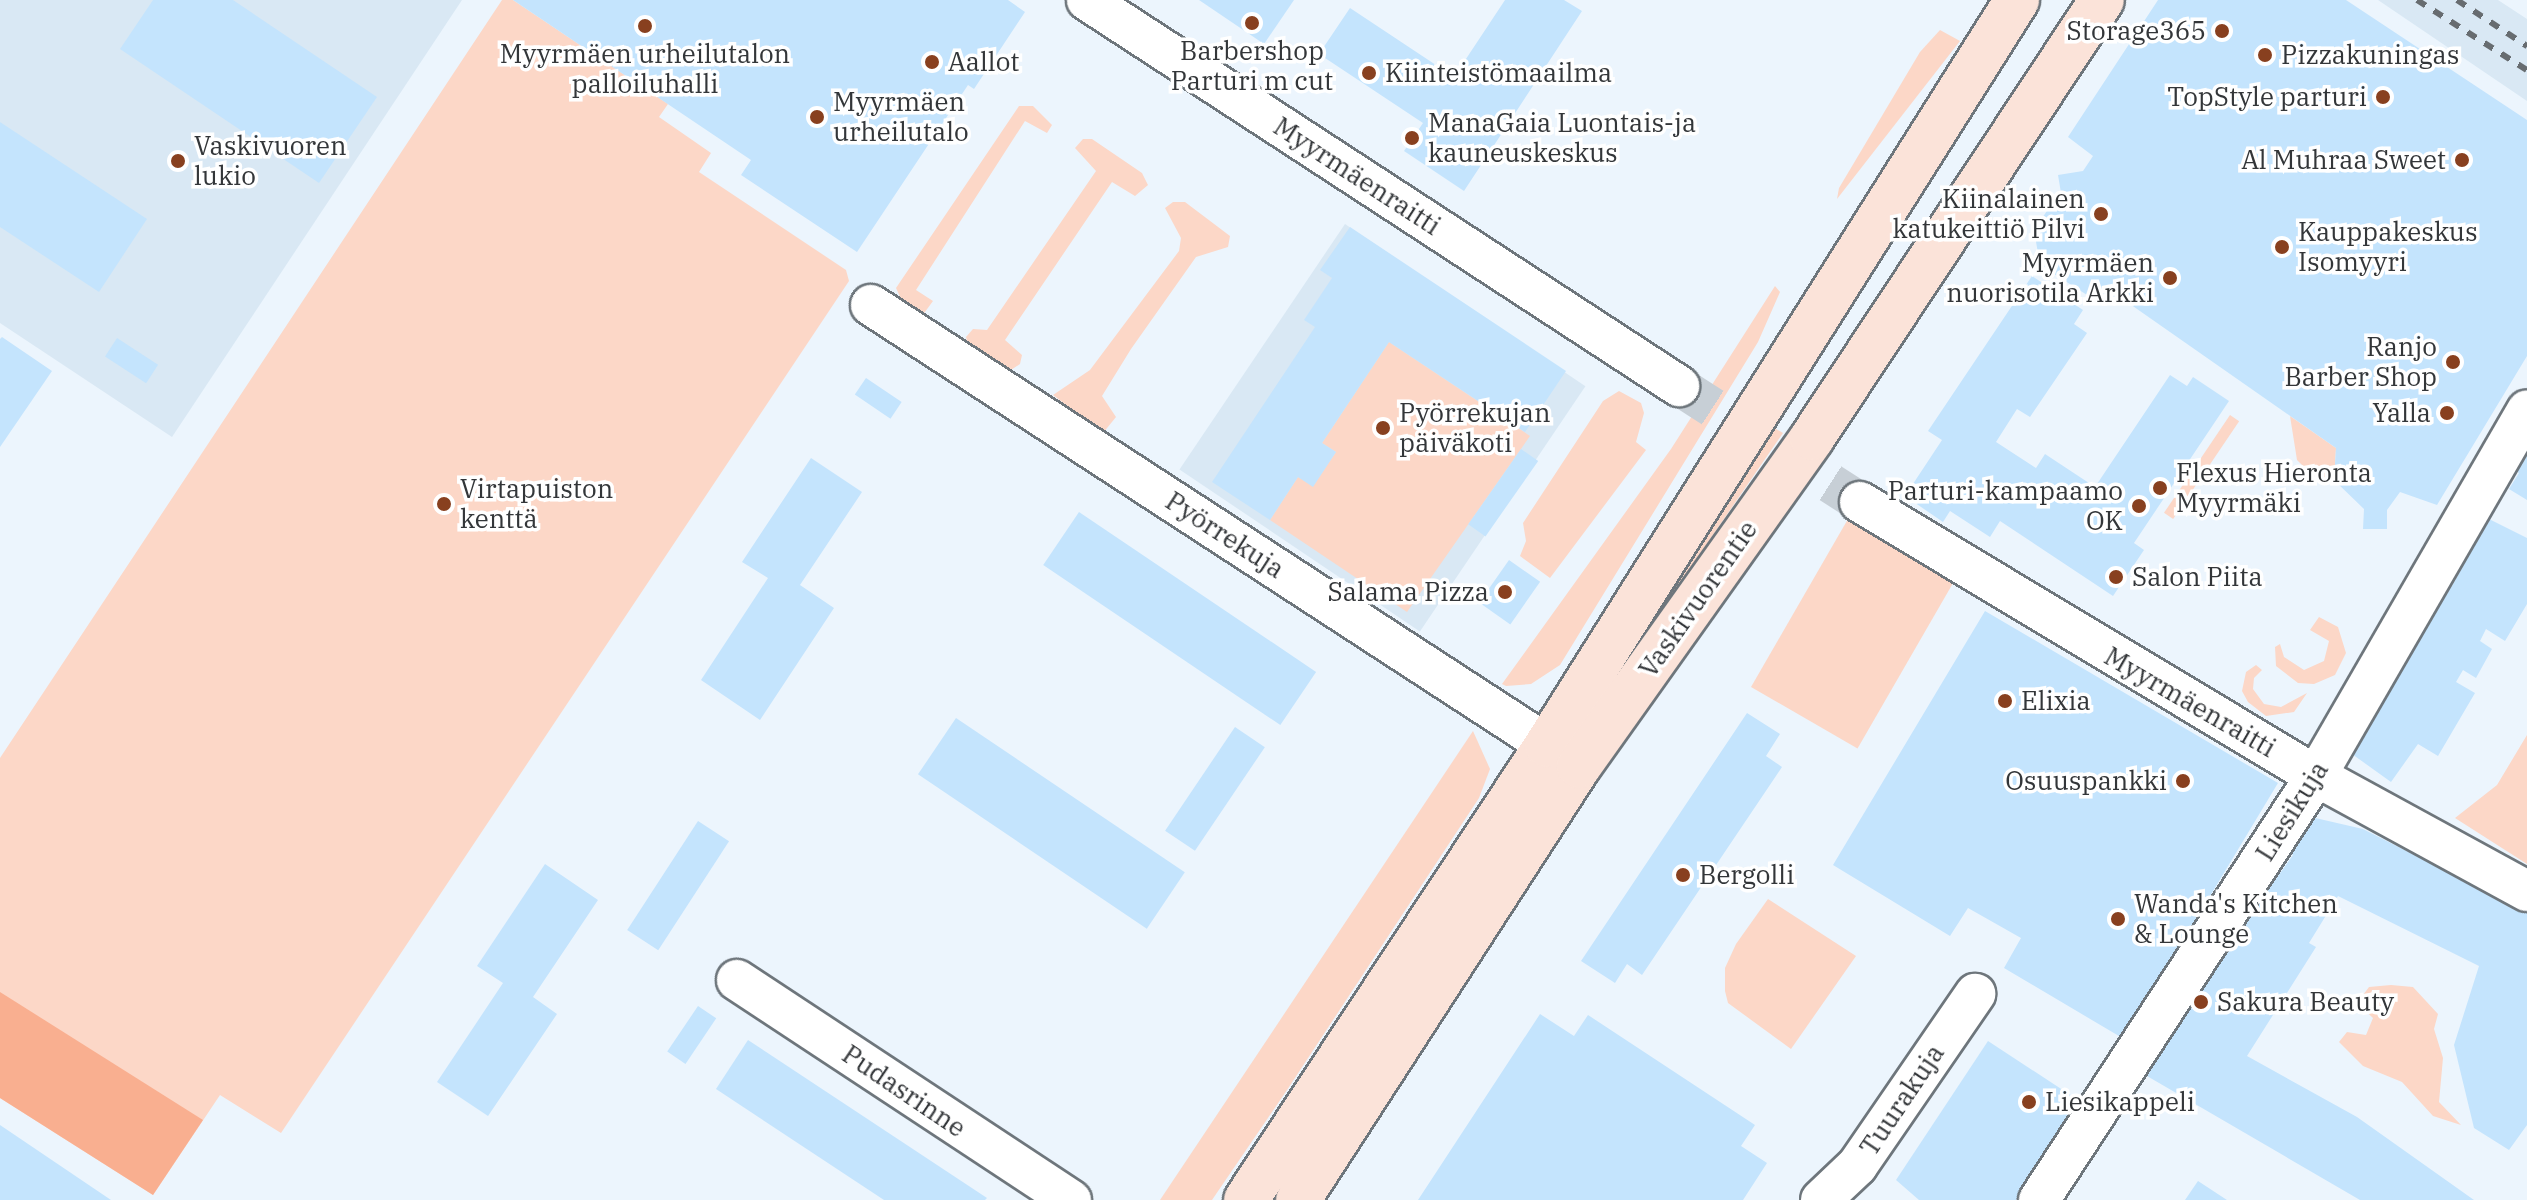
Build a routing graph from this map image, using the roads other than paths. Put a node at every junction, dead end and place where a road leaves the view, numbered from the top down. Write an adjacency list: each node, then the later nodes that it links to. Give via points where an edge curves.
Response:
1 (1087, 0): 5 (street, Myyrmäenraitti, via 1622,360)
2 (2017, 0): 8 (main road, Vaskivuorentie)
3 (2102, 0): 8 (main road, Vaskivuorentie, via 1812,438)
4 (871, 305): 8 (street, Pyörrekuja)
5 (1679, 386)
6 (2527, 410): 9 (street, Liesikuja)
7 (1860, 502): 9 (street, Myyrmäenraitti)
8 (1563, 755): 14 (main road, Vaskivuorentie); 15 (main road, Vaskivuorentie)
9 (2316, 776): 10 (street, Myyrmäenraitti); 17 (street, Liesikuja)
10 (2527, 891)
11 (737, 980): 13 (street, Pudasrinne)
12 (1975, 994): 16 (street, Tuurakuja, via 1857,1166)
13 (1071, 1200)
14 (1246, 1200)
15 (1298, 1200)
16 (1821, 1200)
17 (2039, 1200)

